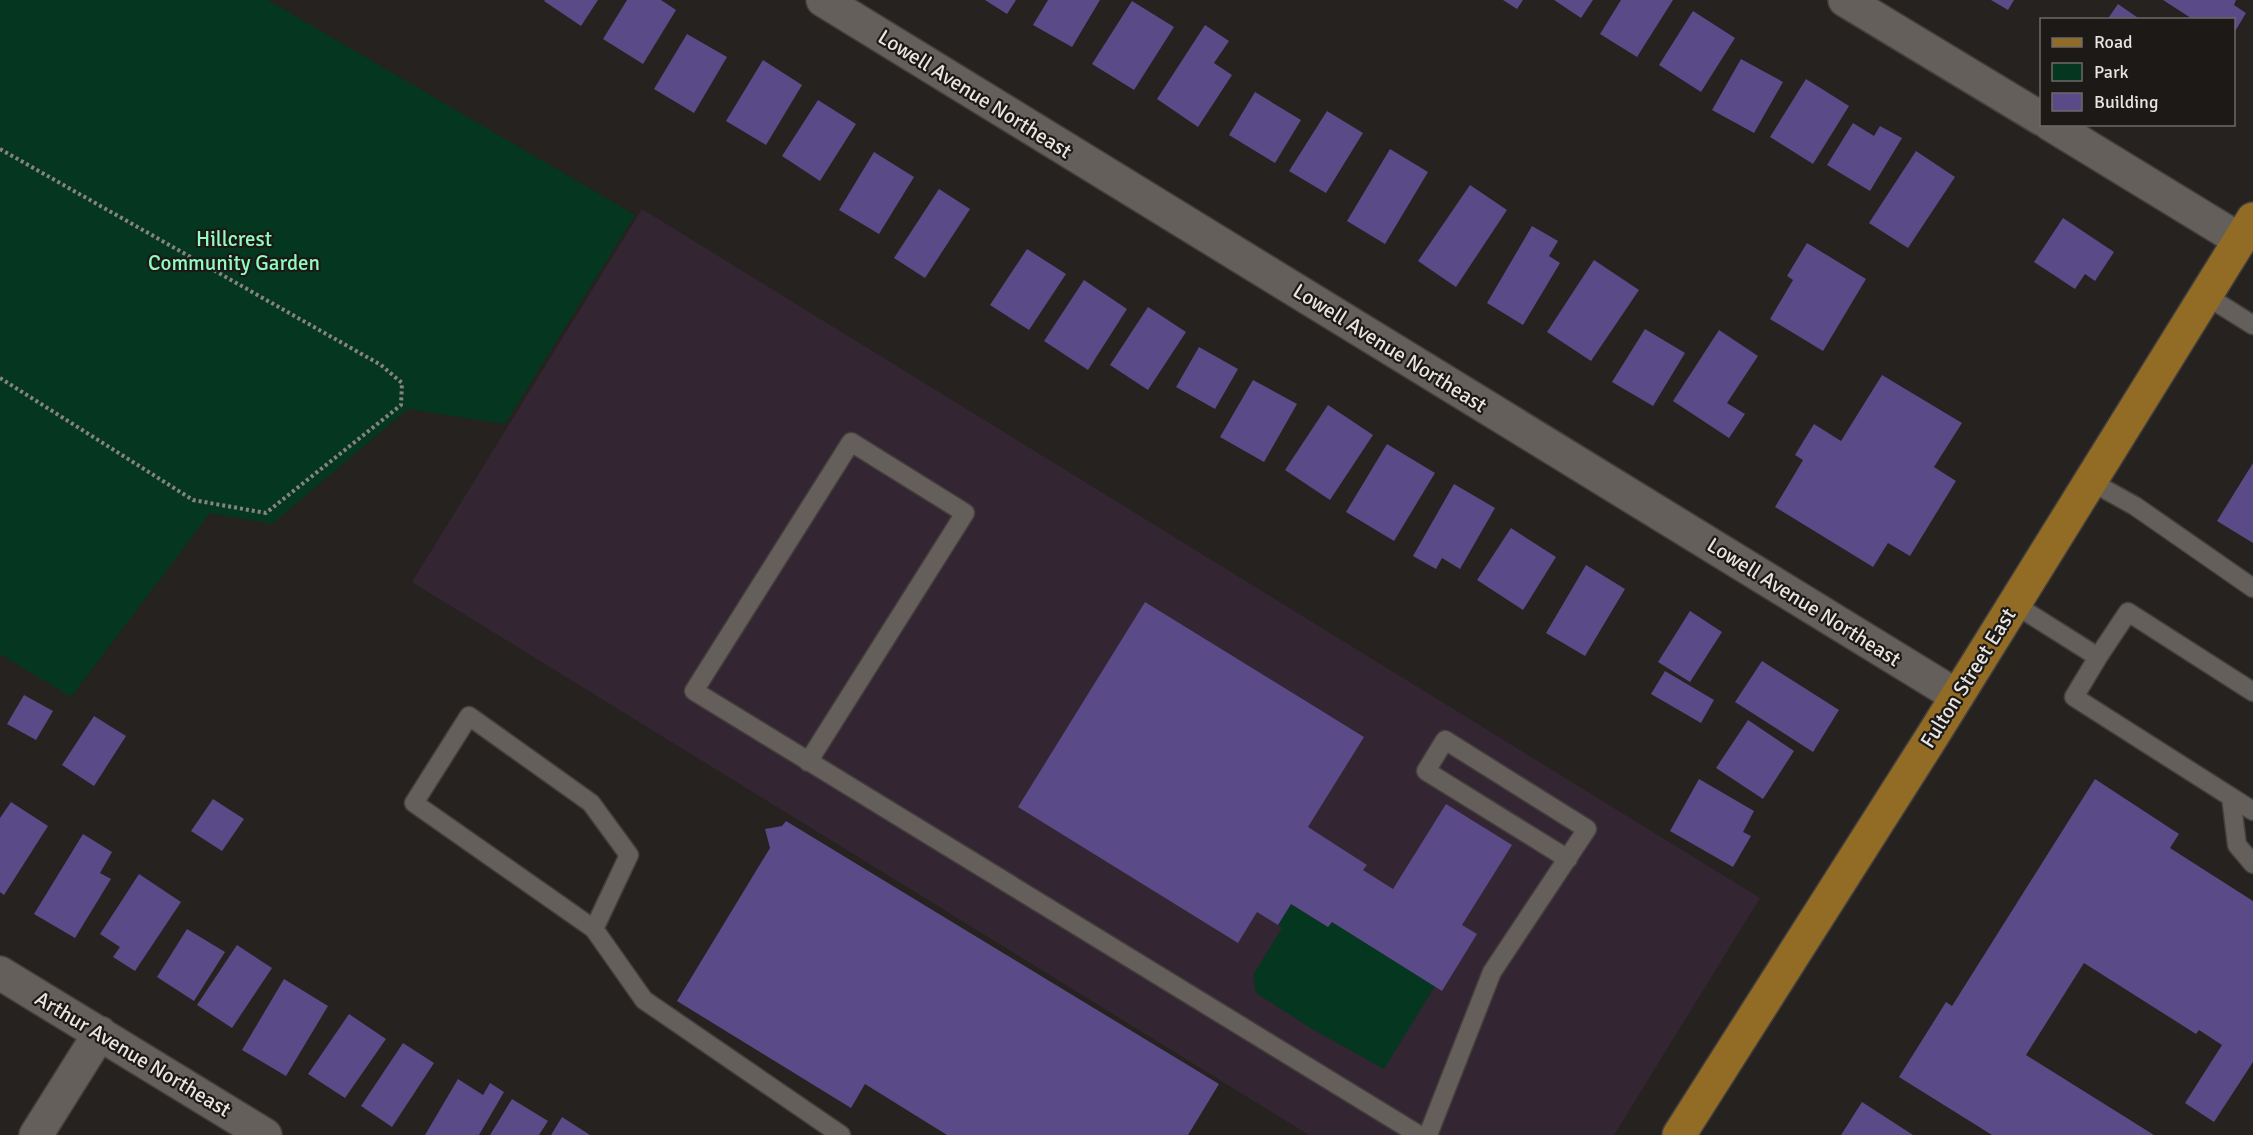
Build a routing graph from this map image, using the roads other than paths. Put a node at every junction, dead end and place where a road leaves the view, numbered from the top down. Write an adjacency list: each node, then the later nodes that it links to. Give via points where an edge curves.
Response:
1 (823, 0): 13 (street, Lowell Avenue Northeast)
2 (1845, 0): 3 (street)
3 (2040, 118)
4 (2054, 126): 5 (street)
5 (2249, 236): 6 (main road, Fulton Street East)
6 (2205, 296): 7 (lane); 8 (main road, Fulton Street East)
7 (2253, 325)
8 (2090, 481): 9 (lane, via 2135,506); 10 (main road, Fulton Street East)
9 (2253, 588)
10 (2014, 604): 11 (lane); 13 (main road, Fulton Street East)
11 (2098, 657): 12 (lane, via 2128,612); 15 (lane, via 2074,697)
12 (2253, 692)
13 (1957, 696): 27 (main road, Fulton Street East)
14 (808, 762): 14 (lane, via 694,691 851,442 965,513); 25 (lane)
15 (2232, 797): 16 (lane); 18 (lane, via 2237,845)
16 (2253, 811)
17 (1568, 859): 17 (lane, via 1426,771 1445,740 1587,829); 26 (lane, via 1492,972)
18 (2253, 864)
19 (594, 929): 19 (lane, via 414,803 469,716 591,803 629,855); 24 (lane, via 644,1000)
20 (0, 973): 21 (street, Arthur Avenue Northeast)
21 (100, 1033): 22 (street); 23 (street, Arthur Avenue Northeast)
22 (36, 1135)
23 (265, 1135)
24 (841, 1135)
25 (1419, 1135)
26 (1428, 1135)
27 (1679, 1135)

